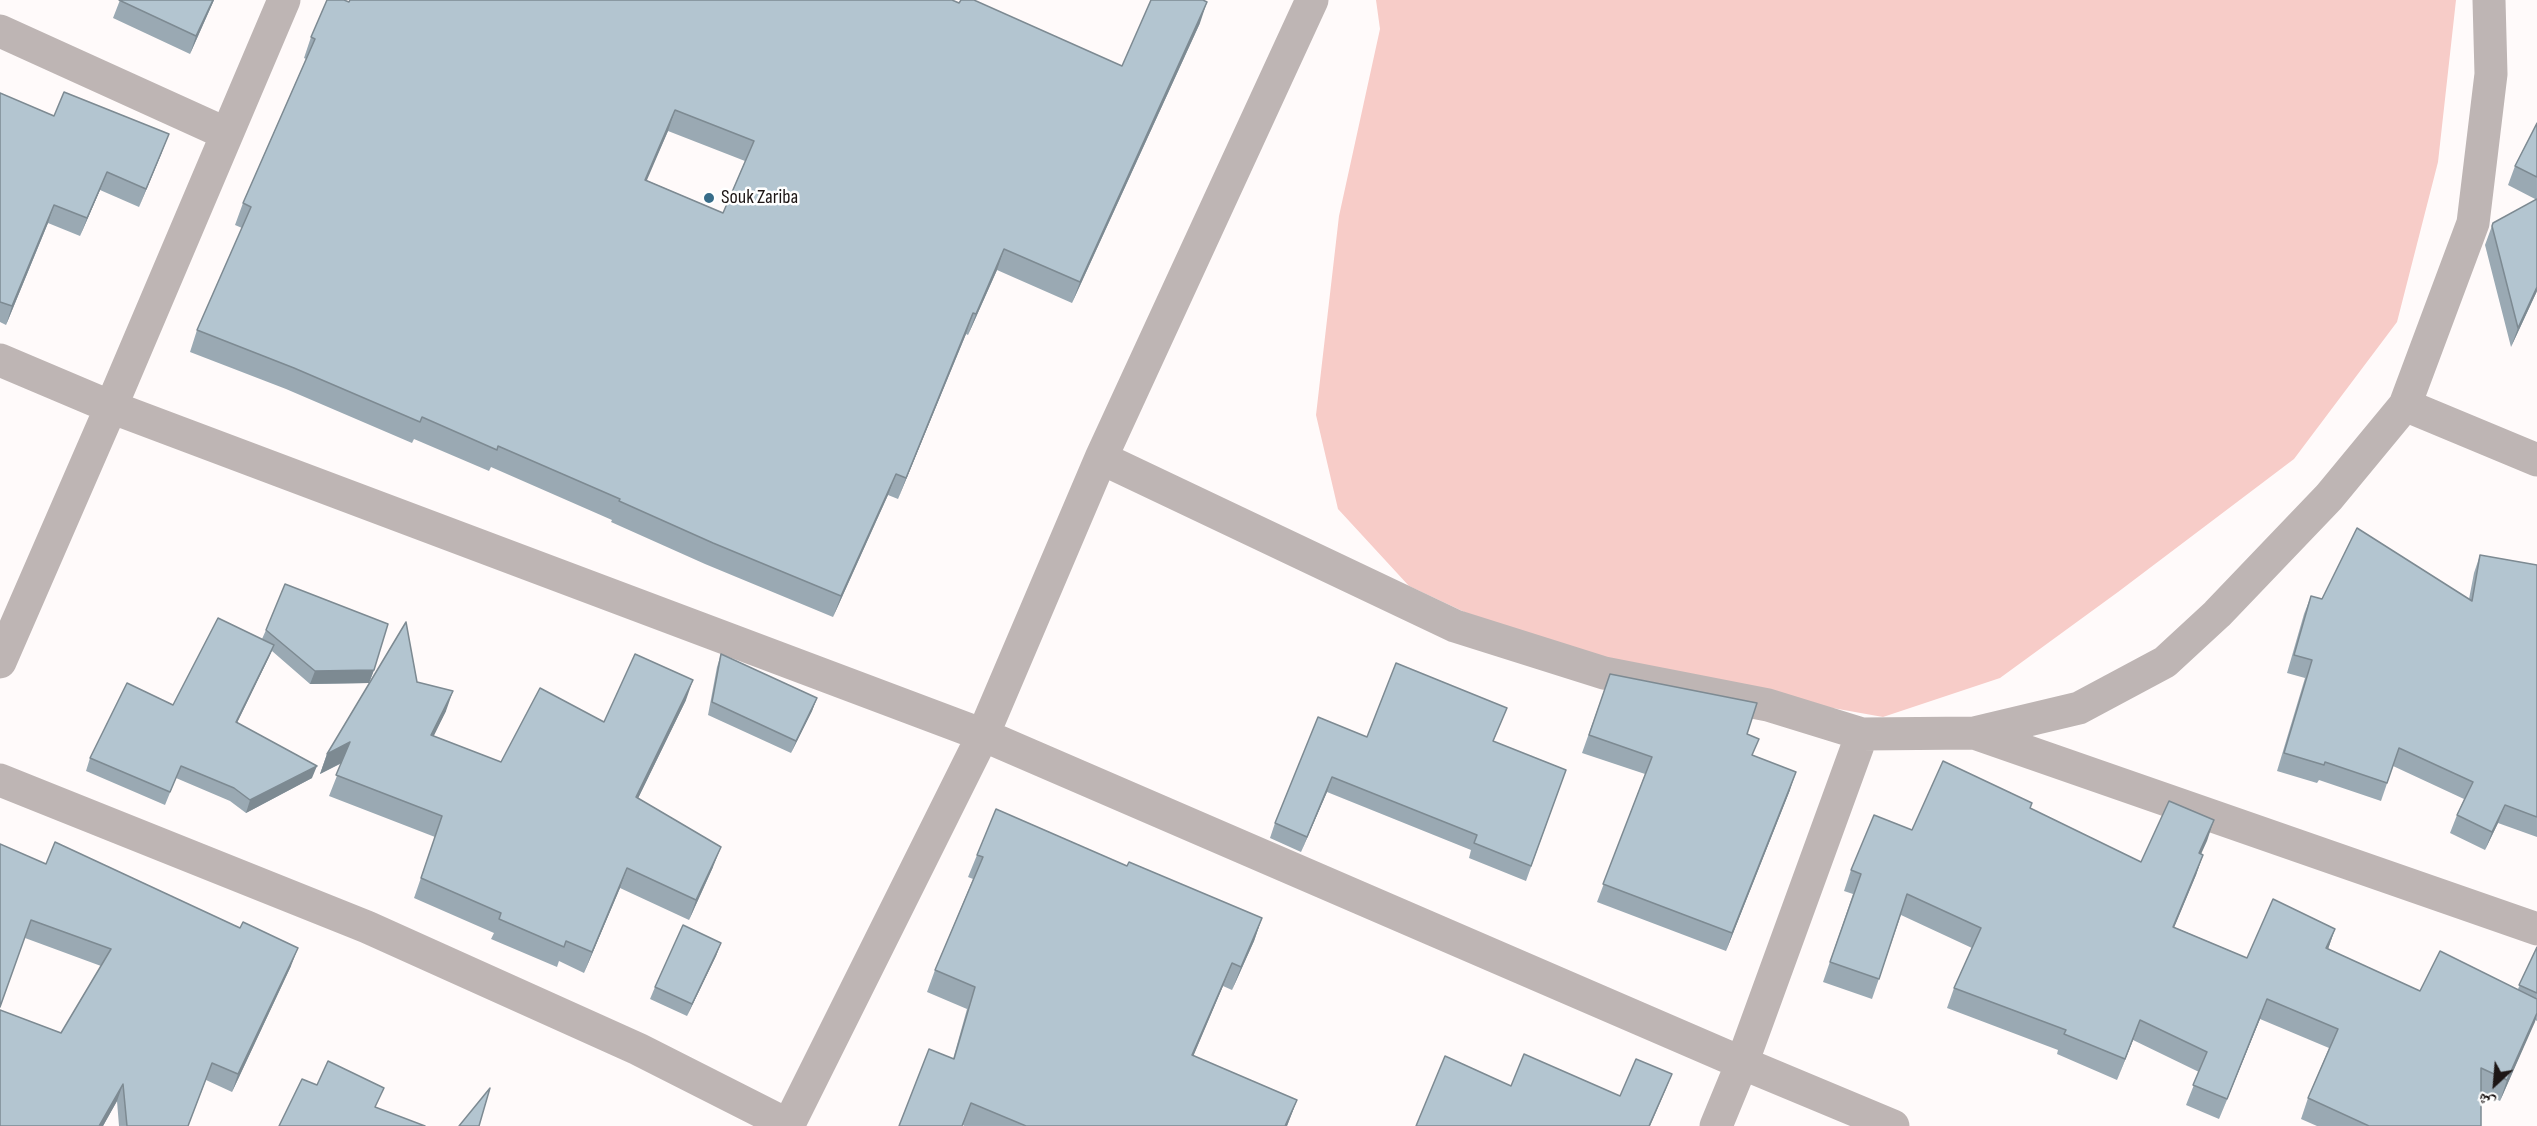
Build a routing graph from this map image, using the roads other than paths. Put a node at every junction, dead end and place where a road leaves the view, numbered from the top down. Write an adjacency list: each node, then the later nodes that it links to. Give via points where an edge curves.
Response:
1 (284, 0): 5 (street)
2 (1312, 0): 9 (street)
3 (2489, 0): 7 (street, via 2491,74 2473,223)
4 (0, 31): 5 (street)
5 (227, 134): 8 (street)
6 (0, 360): 8 (street)
7 (2405, 405): 10 (street); 13 (street, via 2329,497 2217,614 2165,662 2079,708)
8 (111, 407): 11 (street); 14 (street)
9 (1101, 458): 12 (street, via 1455,626 1604,672 1768,705); 14 (street)
10 (2537, 460)
11 (0, 662)
12 (1862, 734): 13 (street); 17 (street)
13 (1974, 734): 16 (street)
14 (983, 735): 17 (street); 18 (street)
15 (0, 780): 18 (street, via 367,927 638,1049)
16 (2537, 929)
17 (1742, 1063): 19 (street); 20 (street)
18 (789, 1126)
19 (1716, 1126)
20 (1893, 1126)

